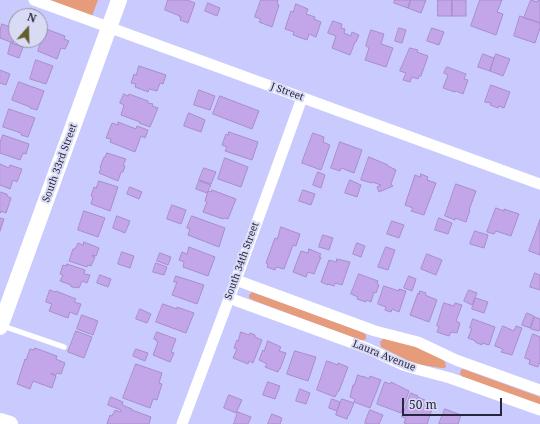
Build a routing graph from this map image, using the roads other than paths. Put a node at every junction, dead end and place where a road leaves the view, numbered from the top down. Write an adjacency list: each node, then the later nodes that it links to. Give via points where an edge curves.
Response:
1 (34, 0): 3 (street, J Street)
2 (119, 0): 3 (main road, South 33rd Street)
3 (109, 28): 4 (street, J Street); 8 (main road, South 33rd Street)
4 (302, 98): 5 (street, J Street); 6 (street, South 34th Street)
5 (540, 184)
6 (236, 280): 7 (street, South 34th Street); 9 (street, Laura Avenue)
7 (229, 298): 11 (street, Laura Avenue); 18 (street, South 34th Street)
8 (0, 326): 10 (lane)
9 (375, 331): 11 (street); 12 (street, Laura Avenue, via 418,342)
10 (64, 347)
11 (369, 349): 13 (street, Laura Avenue, via 416,369)
12 (456, 360): 13 (street); 14 (street, Laura Avenue)
13 (450, 378): 15 (street, Laura Avenue)
14 (540, 390)
15 (540, 410)
16 (0, 420): 17 (main road)
17 (10, 424)
18 (182, 424)

